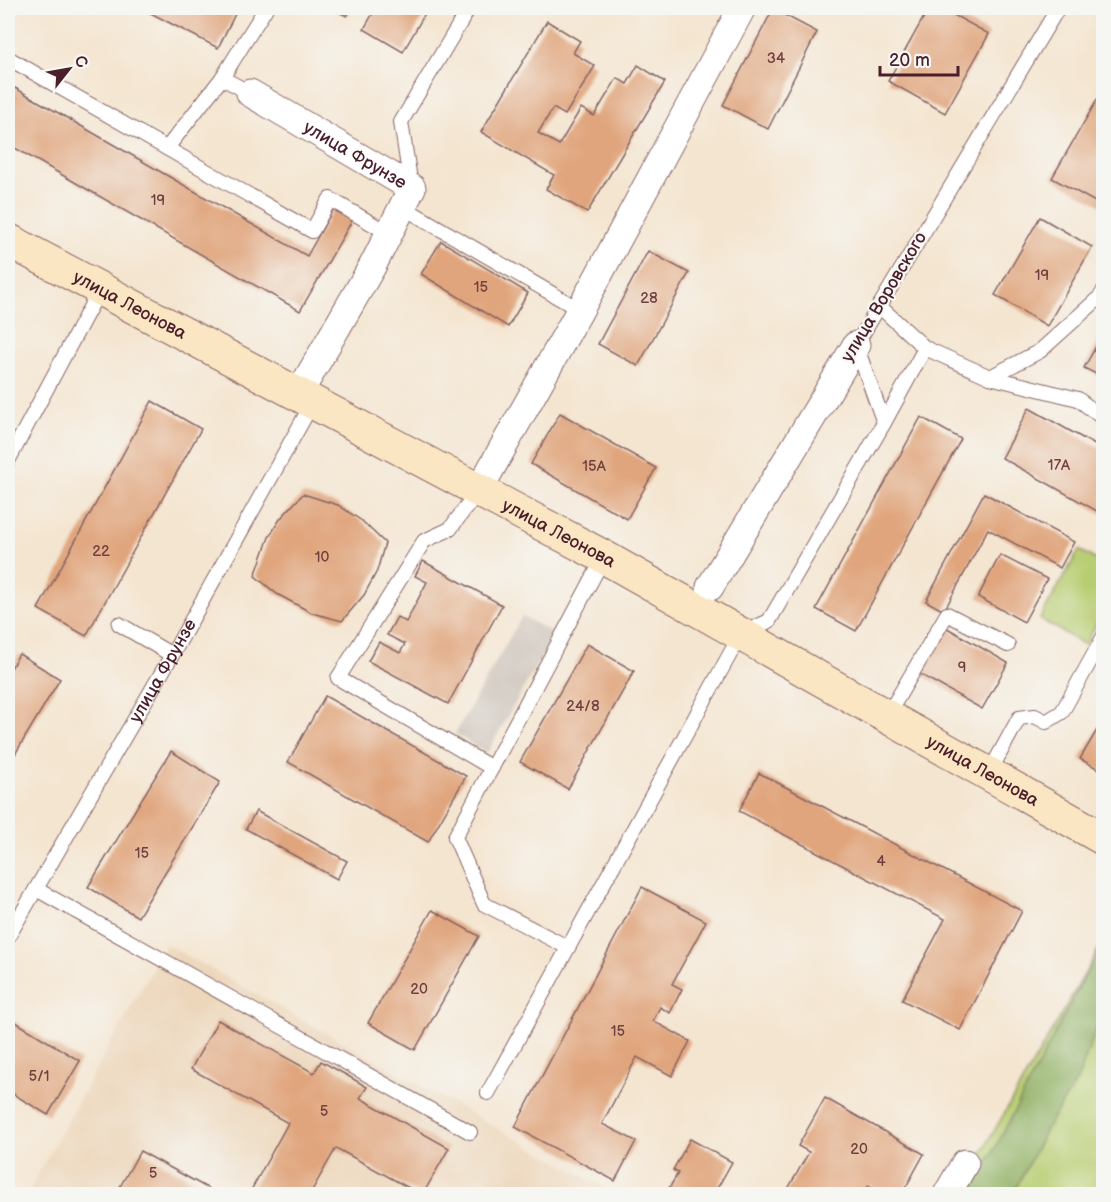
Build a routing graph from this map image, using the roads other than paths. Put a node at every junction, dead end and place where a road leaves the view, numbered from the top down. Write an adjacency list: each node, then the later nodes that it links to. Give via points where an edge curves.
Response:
1 (266, 8): 6 (lane)
2 (469, 8): 9 (lane, via 401,122)
3 (742, 8): 15 (street)
4 (1058, 8): 14 (lane, улица Воровского)
5 (8, 58): 8 (lane)
6 (222, 78): 7 (lane); 8 (lane)
7 (250, 93): 9 (street, улица Фрунзе)
8 (167, 148): 10 (lane, via 312,231 330,199)
9 (407, 197): 10 (street, улица Фрунзе); 15 (lane)
10 (388, 233): 19 (street, улица Фрунзе)
11 (8, 240): 12 (main road, улица Леонова)
12 (100, 289): 19 (main road, улица Леонова); 22 (lane)
13 (1104, 290): 18 (lane, via 1040,351)
14 (879, 306): 16 (lane, улица Воровского); 17 (lane)
15 (580, 310): 23 (street)
16 (856, 345): 21 (lane); 25 (street, улица Воровского)
17 (925, 348): 18 (lane); 21 (lane)
18 (990, 377): 20 (lane, via 1078,399)
19 (306, 398): 23 (main road, улица Леонова); 30 (lane, улица Фрунзе)
20 (1104, 419)
21 (884, 423): 27 (lane, via 769,621)
22 (8, 461)
23 (479, 490): 24 (main road, улица Леонова); 32 (lane, via 450,530 424,541 338,678)
24 (604, 557): 27 (main road, улица Леонова); 32 (lane)
25 (710, 587)
26 (119, 624): 30 (lane)
27 (741, 634): 31 (main road, улица Леонова); 37 (lane)
28 (1104, 636): 33 (lane, via 1062,712 1046,722 1035,716 1019,718)
29 (1008, 645): 31 (lane, via 947,614)
30 (172, 655): 35 (lane, улица Фрунзе)
31 (887, 716): 33 (main road, улица Леонова)
32 (492, 768): 37 (lane, via 455,837 484,904)
33 (989, 773): 34 (main road, улица Леонова)
34 (1104, 839)
35 (36, 889): 36 (lane, улица Фрунзе); 39 (lane)
36 (8, 937)
37 (567, 947): 38 (lane)
38 (488, 1093)
39 (470, 1132)
40 (965, 1163): 41 (street)
41 (947, 1194)

